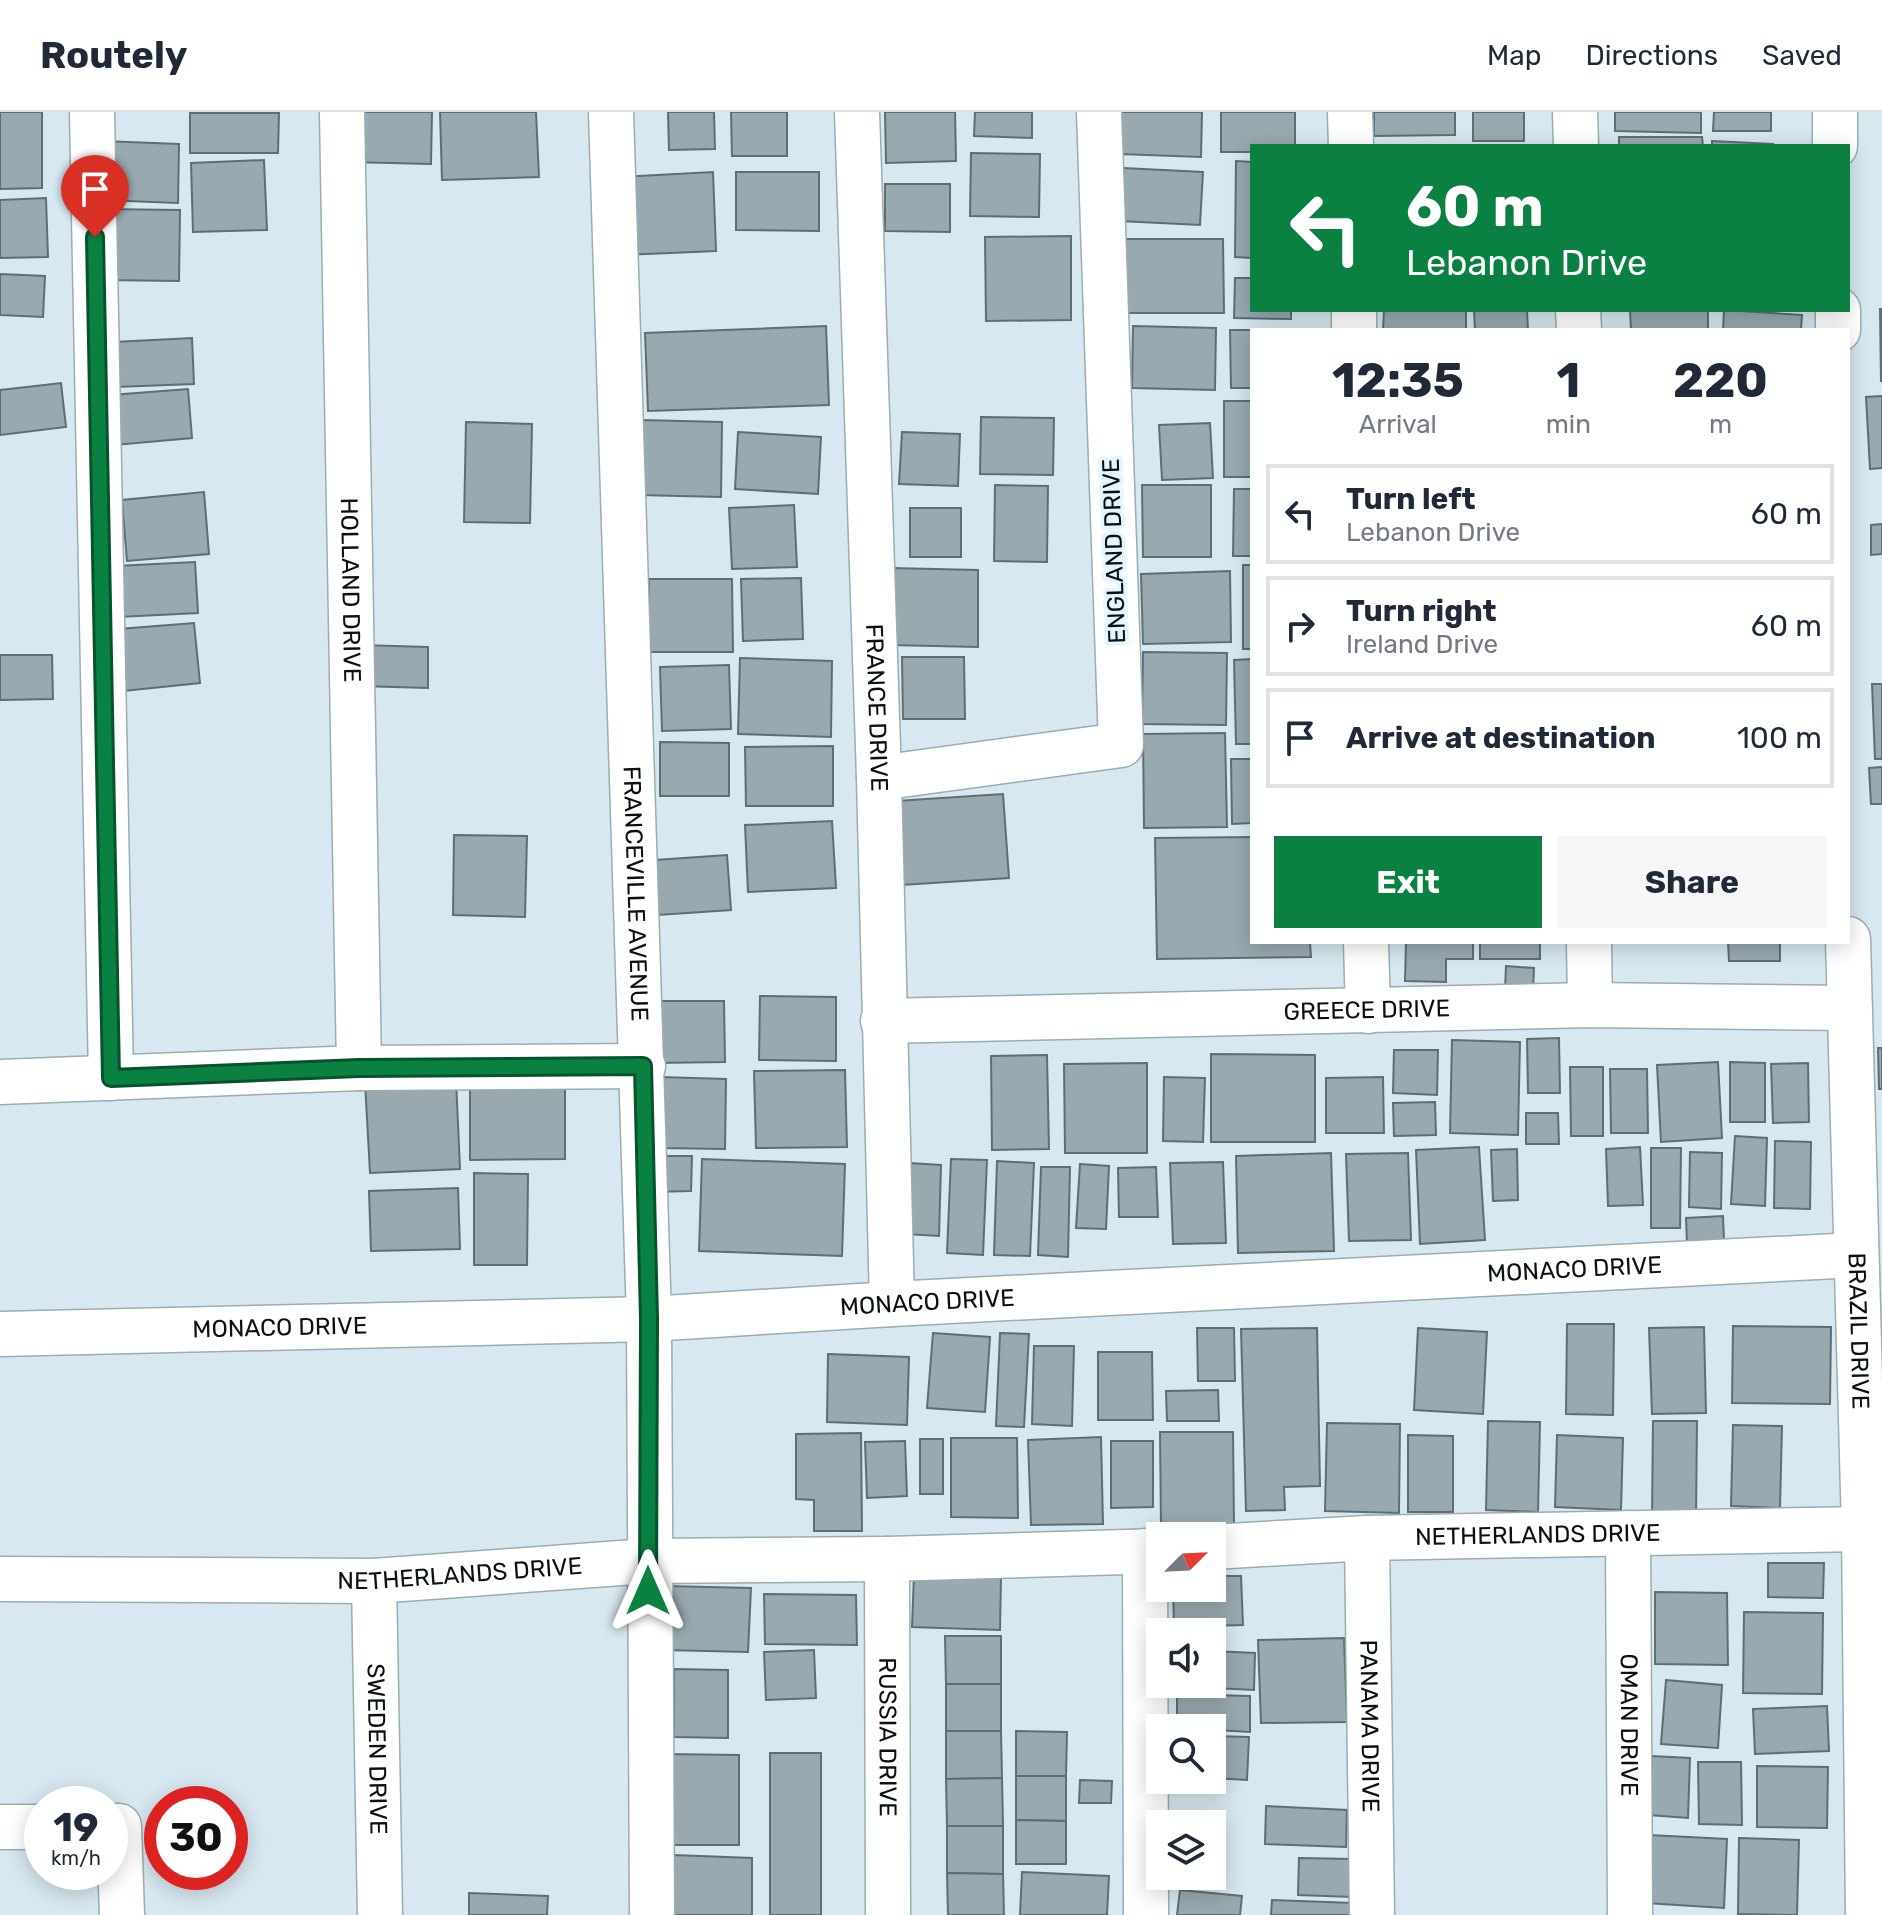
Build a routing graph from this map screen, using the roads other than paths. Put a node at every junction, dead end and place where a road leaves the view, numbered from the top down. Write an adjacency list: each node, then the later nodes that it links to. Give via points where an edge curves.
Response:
1 (92, 112): 22 (street)
2 (342, 112): 21 (street, HOLLAND DRIVE)
3 (611, 112): 20 (street, FRANCEVILLE AVENUE)
4 (857, 112): 12 (street, FRANCE DRIVE)
5 (1099, 112): 12 (street, ENGLAND DRIVE, via 1121,745)
6 (1350, 112): 9 (street)
7 (1575, 112): 10 (street)
8 (1835, 112): 11 (street)
9 (1351, 144)
10 (1576, 144)
11 (1835, 144)
12 (879, 778): 19 (street, FRANCE DRIVE)
13 (1366, 944): 18 (street)
14 (1589, 944): 16 (street)
15 (1848, 944): 17 (street, BRAZIL DRIVE)
16 (1590, 1005): 17 (street, GREECE DRIVE); 18 (street, GREECE DRIVE)
17 (1849, 1008): 24 (street, BRAZIL DRIVE)
18 (1368, 1011): 19 (street, GREECE DRIVE)
19 (883, 1021): 25 (street, FRANCE DRIVE)
20 (643, 1066): 21 (street); 26 (street, FRANCEVILLE AVENUE)
21 (359, 1068): 22 (street)
22 (111, 1078): 23 (street)
23 (0, 1082)
24 (1856, 1255): 25 (street, MONACO DRIVE); 28 (street, BRAZIL DRIVE)
25 (892, 1304): 26 (street, MONACO DRIVE)
26 (649, 1319): 27 (street, MONACO DRIVE); 34 (street, FRANCEVILLE AVENUE)
27 (0, 1334)
28 (1864, 1529): 29 (street, NETHERLANDS DRIVE); 48 (street, BRAZIL DRIVE)
29 (1628, 1533): 30 (street, NETHERLANDS DRIVE); 47 (street, OMAN DRIVE)
30 (1367, 1538): 31 (street, NETHERLANDS DRIVE); 46 (street, PANAMA DRIVE)
31 (1226, 1546)
32 (1146, 1551): 33 (street, NETHERLANDS DRIVE)
33 (887, 1559): 34 (street, NETHERLANDS DRIVE); 44 (street, RUSSIA DRIVE)
34 (648, 1561): 36 (street, NETHERLANDS DRIVE); 43 (street, FRANCEVILLE AVENUE)
35 (0, 1579): 36 (street, NETHERLANDS DRIVE)
36 (374, 1581): 42 (street, SWEDEN DRIVE)
37 (1152, 1602): 45 (street)
38 (0, 1827): 39 (street)
39 (24, 1827)
40 (121, 1890): 41 (street)
41 (122, 1915)
42 (380, 1915)
43 (652, 1915)
44 (888, 1915)
45 (1146, 1915)
46 (1372, 1915)
47 (1630, 1915)
48 (1868, 1915)

